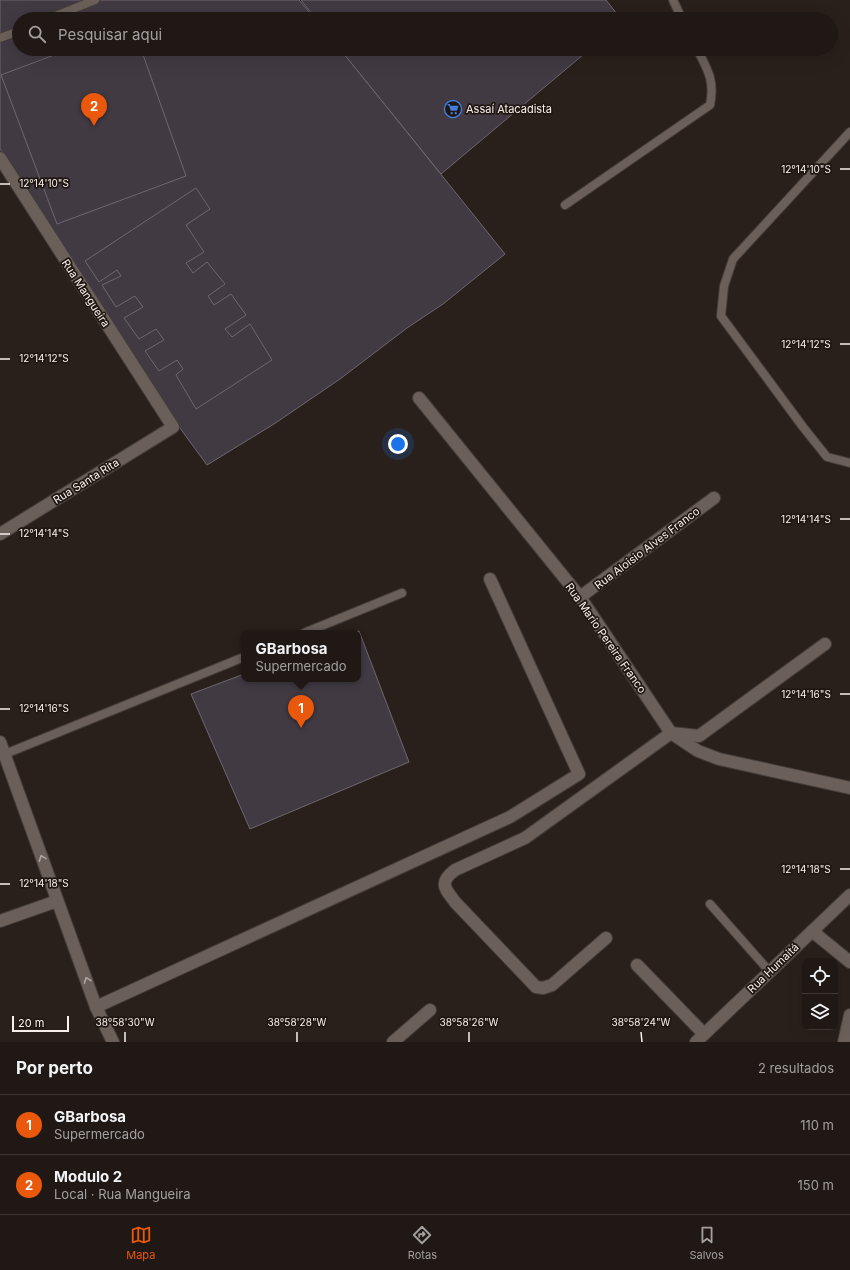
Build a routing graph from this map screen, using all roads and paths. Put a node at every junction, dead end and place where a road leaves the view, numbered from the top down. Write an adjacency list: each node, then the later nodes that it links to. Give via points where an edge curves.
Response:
1 (95, 0): 3 (lane)
2 (673, 0): 4 (lane)
3 (65, 12)
4 (679, 12)
5 (12, 34): 6 (lane)
6 (0, 38)
7 (701, 56): 10 (lane, via 710,74 713,90 710,105)
8 (850, 132): 13 (lane, via 733,259 724,286 721,316 827,457)
9 (0, 158): 12 (street, Rua Mangueira)
10 (565, 205)
11 (419, 398): 18 (street, Rua Mario Pereira Franco)
12 (173, 427): 15 (street, Rua Santa Rita)
13 (850, 463)
14 (714, 498): 18 (street, Rua Aloisio Alves Franco)
15 (0, 534)
16 (490, 579): 35 (street, via 579,774 510,817)
17 (402, 593): 19 (lane)
18 (580, 597): 22 (street, Rua Mario Pereira Franco)
19 (311, 630)
20 (825, 644): 22 (street, via 699,736)
21 (241, 658): 24 (lane)
22 (671, 733): 25 (street, Rua Mario Pereira Franco, via 698,751 719,760); 31 (street, via 525,838 454,870 444,882 445,888 455,902 536,987 552,985)
23 (0, 742): 24 (street)
24 (5, 754): 27 (street, one-way to 24)
25 (850, 788)
26 (850, 895): 30 (street, Rua Humaitá)
27 (57, 902): 29 (street); 35 (street, one-way to 27)
28 (710, 904): 34 (lane)
29 (0, 921)
30 (812, 931): 32 (street); 34 (street, Rua Humaitá)
31 (606, 938)
32 (850, 962)
33 (637, 965): 38 (street)
34 (770, 972): 38 (street, Rua Humaitá)
35 (96, 1007): 39 (street)
36 (430, 1010): 40 (street)
37 (850, 1015): 41 (street)
38 (700, 1038)
39 (113, 1042)
40 (393, 1042)
41 (844, 1042)

